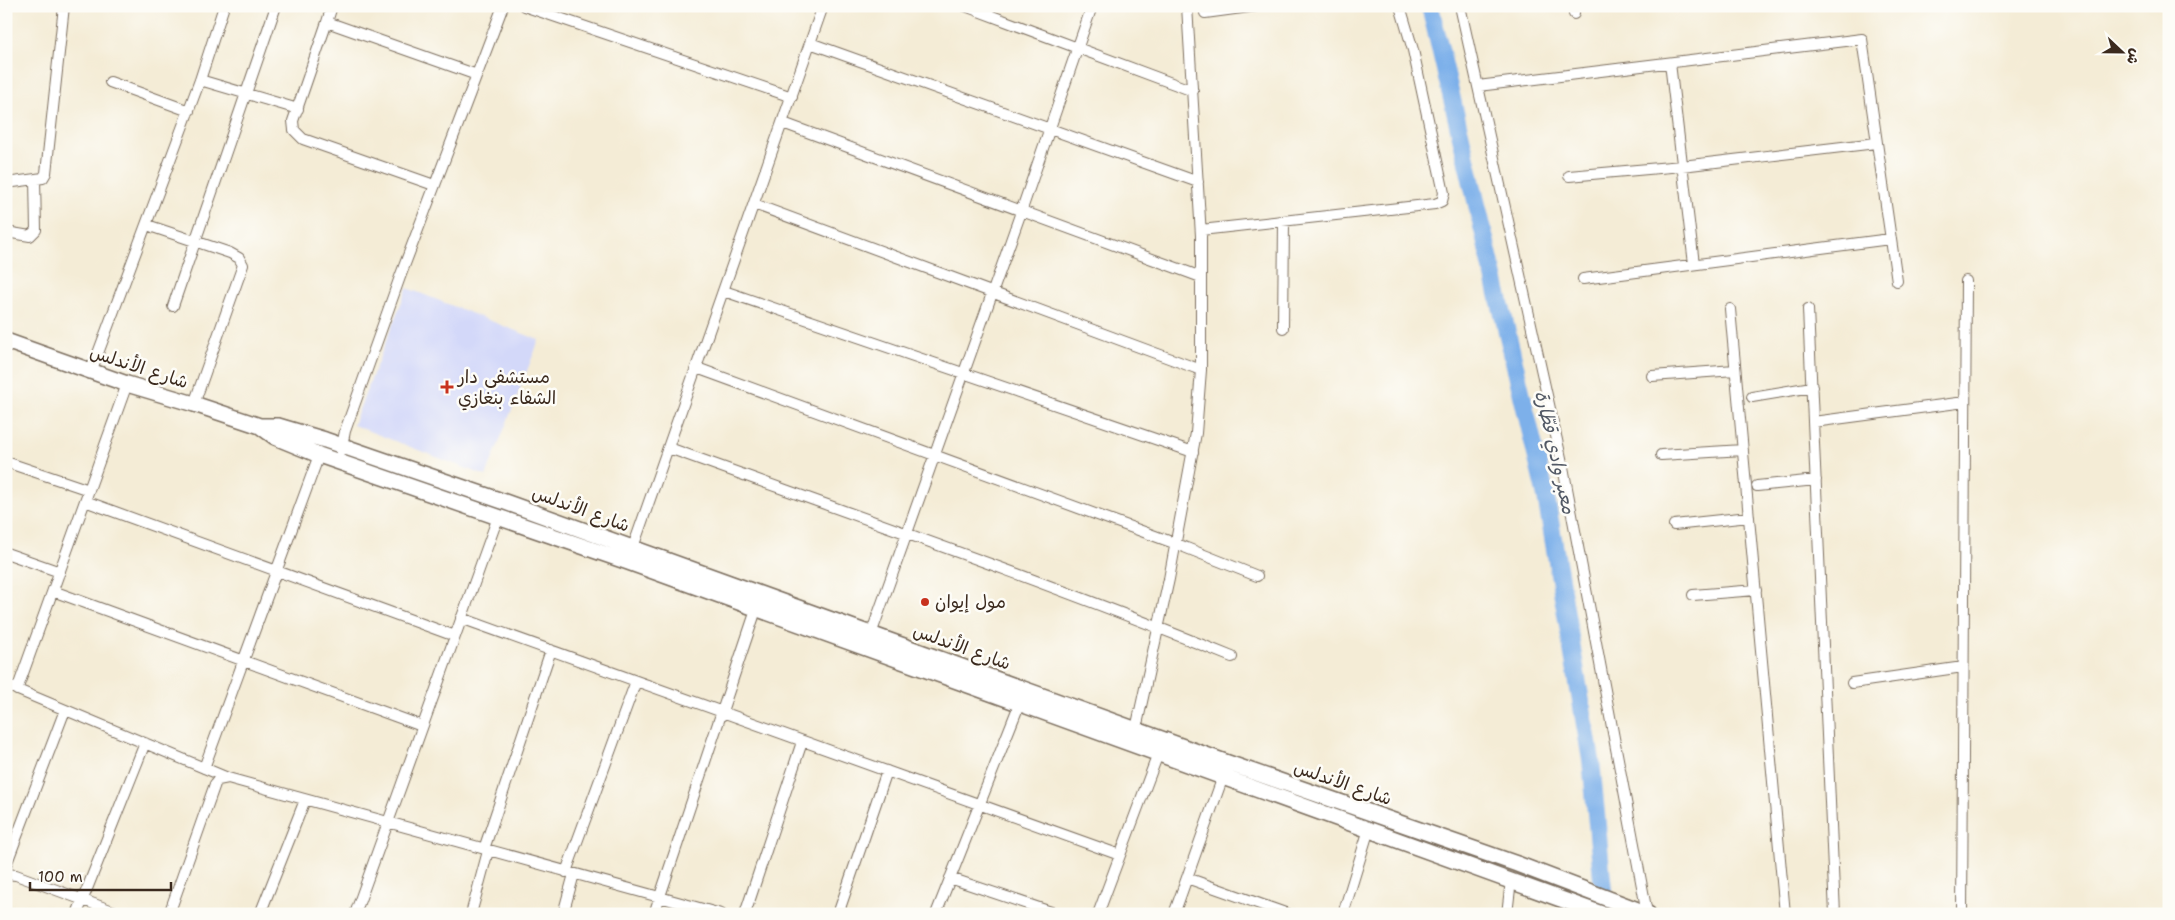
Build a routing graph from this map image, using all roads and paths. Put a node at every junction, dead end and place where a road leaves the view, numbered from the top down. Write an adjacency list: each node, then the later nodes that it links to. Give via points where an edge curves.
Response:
1 (64, 6): 33 (street, via 46,173 43,178)
2 (224, 6): 20 (street)
3 (276, 6): 24 (street)
4 (332, 6): 15 (street)
5 (504, 6): 19 (street)
6 (524, 6): 25 (street)
7 (822, 6): 16 (street)
8 (965, 6): 17 (street)
9 (1092, 6): 17 (street)
10 (1187, 6): 23 (street)
11 (1258, 6): 14 (street)
12 (1400, 6): 39 (street, via 1444,193 1442,201)
13 (1460, 6): 22 (street)
14 (1205, 14)
15 (327, 22): 19 (street); 26 (street)
16 (810, 43): 25 (street); 29 (street)
17 (1078, 47): 23 (street); 29 (street)
18 (1670, 62): 22 (street); 30 (street, via 1862,39); 31 (street)
19 (477, 75): 36 (street)
20 (200, 80): 24 (street); 27 (street)
21 (110, 82): 27 (street)
22 (1478, 86): 156 (street, via 1563,467)
23 (1193, 91): 34 (street)
24 (246, 94): 26 (street); 44 (street)
25 (792, 97): 28 (street)
26 (298, 109): 36 (street, via 293,121 294,130 303,139)
27 (189, 111): 40 (street)
28 (783, 123): 37 (street); 38 (street)
29 (1050, 130): 34 (street); 38 (street)
30 (1876, 143): 31 (street); 43 (street)
31 (1682, 166): 32 (street); 45 (street)
32 (1569, 176)
33 (35, 179): 35 (street); 42 (street, via 34,234)
34 (1198, 182): 41 (street)
35 (6, 183)
36 (434, 185): 70 (street)
37 (754, 204): 50 (street); 51 (street)
38 (1021, 212): 46 (street); 51 (street)
39 (1284, 221): 41 (street); 55 (street)
40 (147, 225): 44 (street); 60 (street)
41 (1200, 230): 46 (street)
42 (6, 232)
43 (1890, 239): 45 (street); 48 (street)
44 (196, 240): 52 (street); 67 (street, via 239,258 243,265)
45 (1694, 264): 47 (street)
46 (1201, 277): 58 (street)
47 (1583, 279)
48 (1897, 281)
49 (1966, 281): 66 (street)
50 (724, 291): 57 (street); 61 (street)
51 (992, 294): 58 (street); 61 (street)
52 (173, 306)
53 (1730, 308): 59 (street)
54 (1808, 309): 64 (street)
55 (1283, 328)
56 (6, 341): 60 (main road, شارع الأندلس)
57 (697, 368): 71 (street); 76 (street)
58 (1201, 370): 73 (street)
59 (1735, 370): 62 (street); 72 (street)
60 (91, 372): 63 (main road, شارع الأندلس)
61 (964, 373): 73 (street); 76 (street)
62 (1652, 376)
63 (127, 384): 67 (main road, شارع الأندلس); 81 (street)
64 (1812, 387): 65 (street); 68 (street)
65 (1752, 397)
66 (1965, 402): 68 (street); 105 (street)
67 (194, 404): 69 (main road, شارع الأندلس)
68 (1813, 422): 79 (street)
69 (260, 426): 70 (main road, شارع الأندلس, via 278,426); 74 (main road, شارع الأندلس, via 275,436)
70 (342, 446): 78 (street); 89 (main road, شارع الأندلس)
71 (669, 448): 86 (street); 89 (street)
72 (1743, 450): 75 (street); 84 (street)
73 (1192, 452): 87 (street)
74 (320, 454): 78 (main road, شارع الأندلس); 90 (street)
75 (1661, 455)
76 (935, 456): 86 (street); 87 (street)
77 (6, 462): 81 (street)
78 (339, 462): 83 (main road, شارع الأندلس)
79 (1816, 480): 80 (street); 158 (street)
80 (1757, 486)
81 (89, 490): 82 (street)
82 (85, 501): 90 (street); 91 (street)
83 (498, 517): 89 (main road, شارع الأندلس); 97 (street)
84 (1749, 517): 85 (street); 93 (street)
85 (1674, 525)
86 (907, 534): 98 (street); 99 (street)
87 (1174, 543): 92 (street); 98 (street)
88 (6, 553): 91 (street)
89 (630, 555): 96 (main road, شارع الأندلس); 99 (main road, شارع الأندلس)
90 (277, 571): 100 (street); 104 (street)
91 (60, 572): 94 (street)
92 (1257, 576)
93 (1756, 590): 95 (street); 157 (street)
94 (53, 591): 104 (street); 109 (street)
95 (1693, 595)
96 (756, 610): 101 (main road, شارع الأندلس); 112 (street)
97 (462, 618): 100 (street); 102 (street)
98 (1158, 627): 103 (street); 114 (street)
99 (871, 634): 101 (street); 114 (main road, شارع الأندلس)
100 (455, 636): 113 (street)
101 (865, 649): 110 (main road, شارع الأندلس)
102 (551, 650): 106 (street); 127 (street)
103 (1232, 657)
104 (244, 660): 113 (street); 119 (street)
105 (1963, 666): 107 (street); 159 (street)
106 (636, 681): 112 (street); 130 (street)
107 (1852, 683)
108 (6, 685): 109 (street)
109 (18, 690): 111 (street)
110 (1019, 705): 117 (main road, شارع الأندلس); 124 (street)
111 (65, 710): 116 (street); 129 (street)
112 (721, 712): 115 (street); 135 (street)
113 (422, 726): 125 (street)
114 (1136, 730): 118 (main road, شارع الأندلس)
115 (802, 742): 120 (street); 146 (street)
116 (145, 743): 119 (street); 136 (street)
117 (1158, 754): 122 (main road, شارع الأندلس); 128 (street)
118 (1228, 763): 122 (street); 156 (main road, شارع الأندلس)
119 (204, 768): 121 (street)
120 (887, 771): 124 (street); 147 (street)
121 (228, 778): 123 (street); 139 (street, via 215,784)
122 (1222, 778): 126 (main road, شارع الأندلس); 133 (street)
123 (305, 800): 125 (street); 140 (street)
124 (981, 803): 128 (street); 132 (street)
125 (387, 823): 127 (street); 141 (street)
126 (1369, 829): 134 (main road, شارع الأندلس); 153 (street)
127 (486, 850): 130 (street); 142 (street)
128 (1120, 855): 150 (street)
129 (6, 865)
130 (570, 873): 135 (street); 143 (street)
131 (6, 874): 136 (street, via 16,874)
132 (950, 878): 148 (street); 149 (street)
133 (1187, 878): 151 (street); 152 (street)
134 (1511, 880): 154 (street); 155 (main road, شارع الأندلس)
135 (659, 897): 144 (street); 145 (street)
136 (83, 899): 137 (street); 138 (street)
137 (77, 914)
138 (121, 914)
139 (169, 914)
140 (260, 914)
141 (355, 914)
142 (471, 914)
143 (563, 914)
144 (654, 914)
145 (720, 914)
146 (746, 914)
147 (838, 914)
148 (936, 914)
149 (1057, 914)
150 (1098, 914)
151 (1174, 914)
152 (1288, 914)
153 (1343, 914)
154 (1506, 914)
155 (1602, 914)
156 (1647, 914)
157 (1785, 914)
158 (1835, 914)
159 (1962, 914)

